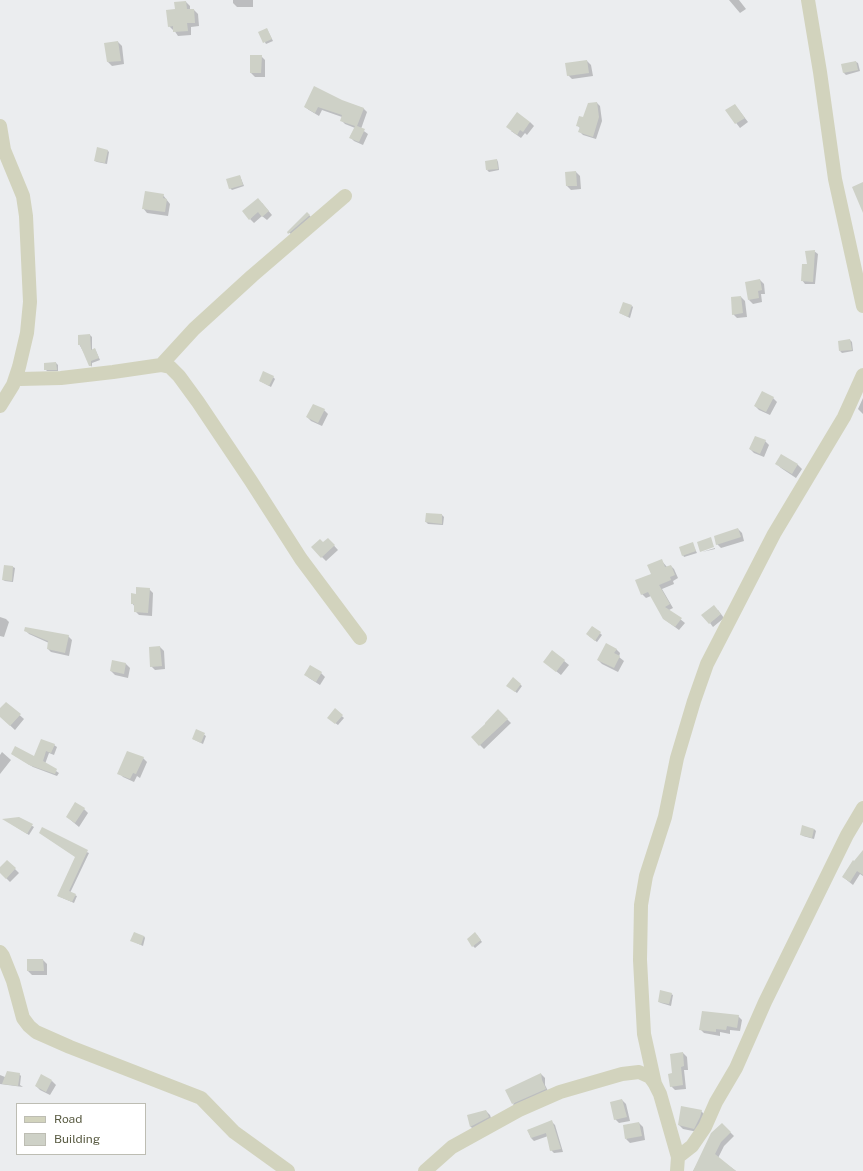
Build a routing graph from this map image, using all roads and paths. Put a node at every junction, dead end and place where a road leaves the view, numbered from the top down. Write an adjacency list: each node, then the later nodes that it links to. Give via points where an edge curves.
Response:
1 (808, 0): 4 (street, via 835,179)
2 (0, 126): 7 (street, via 4,150 23,196 29,261 30,302 27,333)
3 (345, 196): 5 (street, via 194,329)
4 (863, 306)
5 (161, 365): 7 (street, via 61,378 20,379); 9 (street, via 170,366 198,402 300,559)
6 (863, 375): 12 (street, via 844,417 774,534 707,664 677,758 665,817 646,876 641,905 640,960 644,1034)
7 (16, 376): 8 (street)
8 (0, 406)
9 (360, 638)
10 (863, 808): 13 (street, via 847,835 768,996 736,1068 705,1127 692,1146)
11 (0, 952): 14 (street, via 13,982 23,1018 36,1032 201,1098 234,1132)
12 (655, 1084): 13 (street); 15 (street, via 643,1073 630,1072 560,1092 519,1110 452,1147)
13 (678, 1157): 16 (street)
14 (288, 1171)
15 (425, 1171)
16 (677, 1171)

